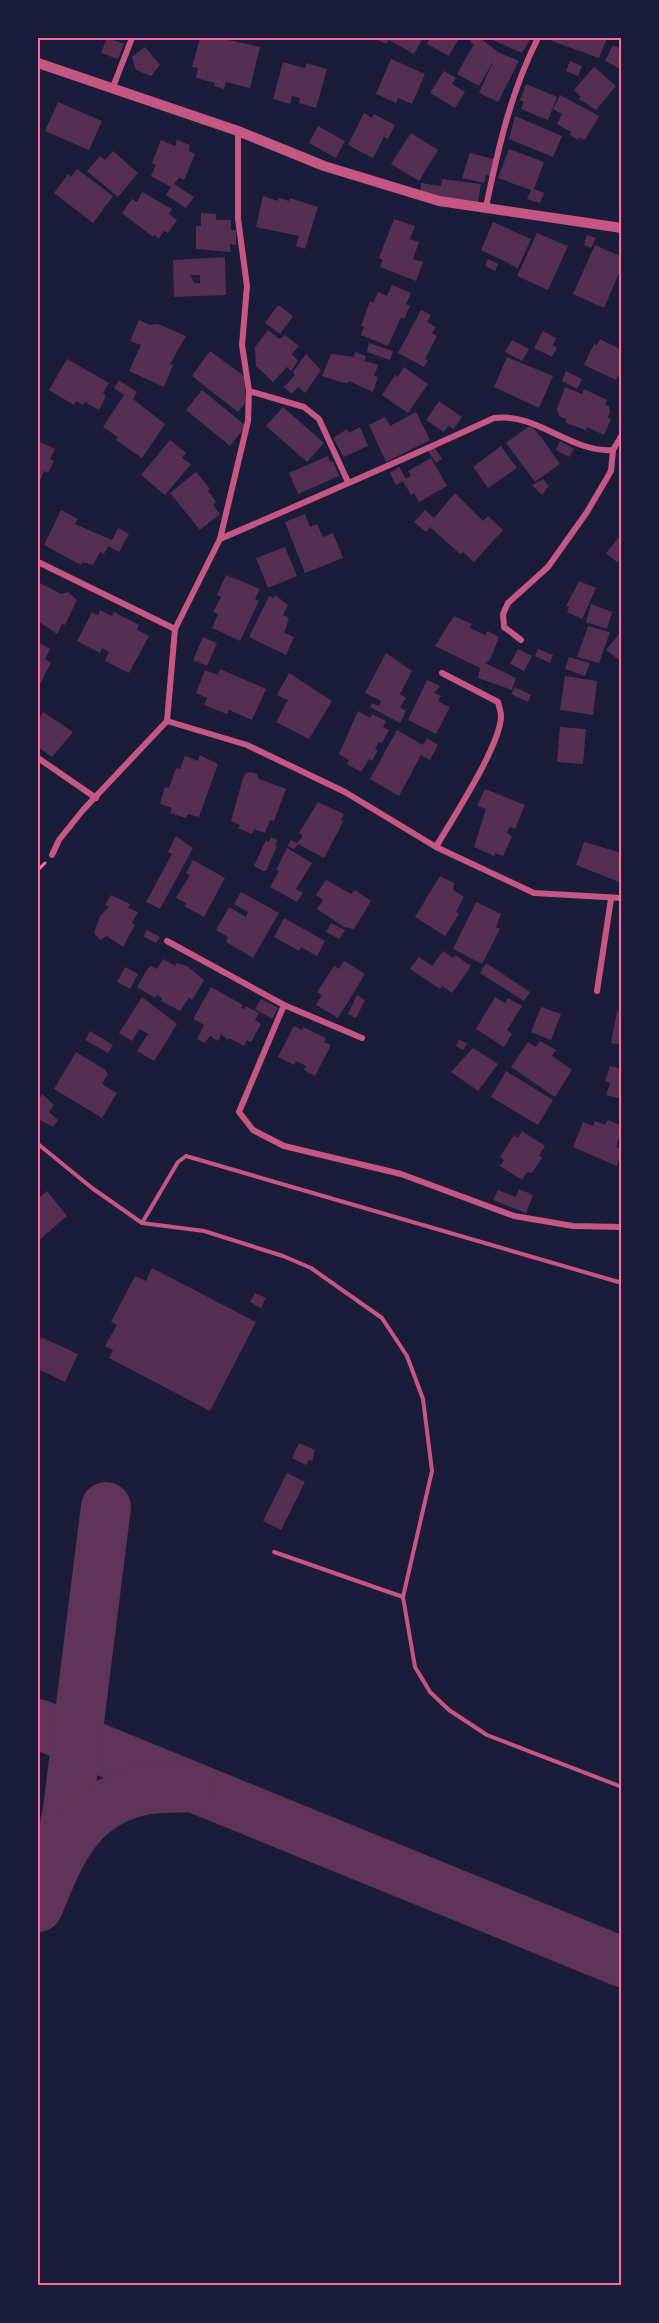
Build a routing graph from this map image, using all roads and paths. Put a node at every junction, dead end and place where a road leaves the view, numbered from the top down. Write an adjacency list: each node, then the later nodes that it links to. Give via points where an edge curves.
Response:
1 (132, 38): 4 (street)
2 (538, 38): 6 (street, via 526,61 504,127)
3 (38, 63): 4 (street)
4 (113, 87): 5 (street)
5 (238, 131): 6 (street, via 324,166 439,201); 8 (street, via 238,219 247,286 242,345)
6 (486, 207): 7 (street)
7 (621, 228)
8 (249, 391): 11 (street, via 304,407 319,419); 12 (street, via 248,421)
9 (621, 435): 10 (street)
10 (613, 450): 11 (street, via 596,451 507,416 494,418 383,470); 15 (street, via 611,471 587,512 548,567 508,603 504,627)
11 (348, 482): 12 (street)
12 (220, 539): 14 (street)
13 (38, 561): 14 (street)
14 (175, 629): 17 (street)
15 (521, 640)
16 (442, 673): 20 (street, via 498,702 502,716 476,778)
17 (167, 721): 19 (street); 20 (street, via 247,745 345,792)
18 (38, 758): 19 (street)
19 (96, 798): 21 (street, via 59,840)
20 (436, 846): 23 (street, via 534,893)
21 (52, 855)
22 (621, 898): 23 (street)
23 (612, 899): 25 (street)
24 (167, 941): 26 (street)
25 (597, 992)
26 (284, 1005): 27 (street); 30 (street, via 239,1112 253,1130 284,1146 400,1174 514,1216 573,1227)
27 (362, 1038)
28 (38, 1144): 29 (lane)
29 (142, 1223): 31 (lane, via 177,1162 186,1156); 33 (lane, via 204,1231 283,1256 311,1268 382,1318 407,1356 423,1399 432,1471)
30 (621, 1227)
31 (621, 1282)
32 (274, 1552): 33 (lane)
33 (403, 1596): 34 (lane, via 415,1667 429,1692 449,1710 487,1735)
34 (621, 1787)

